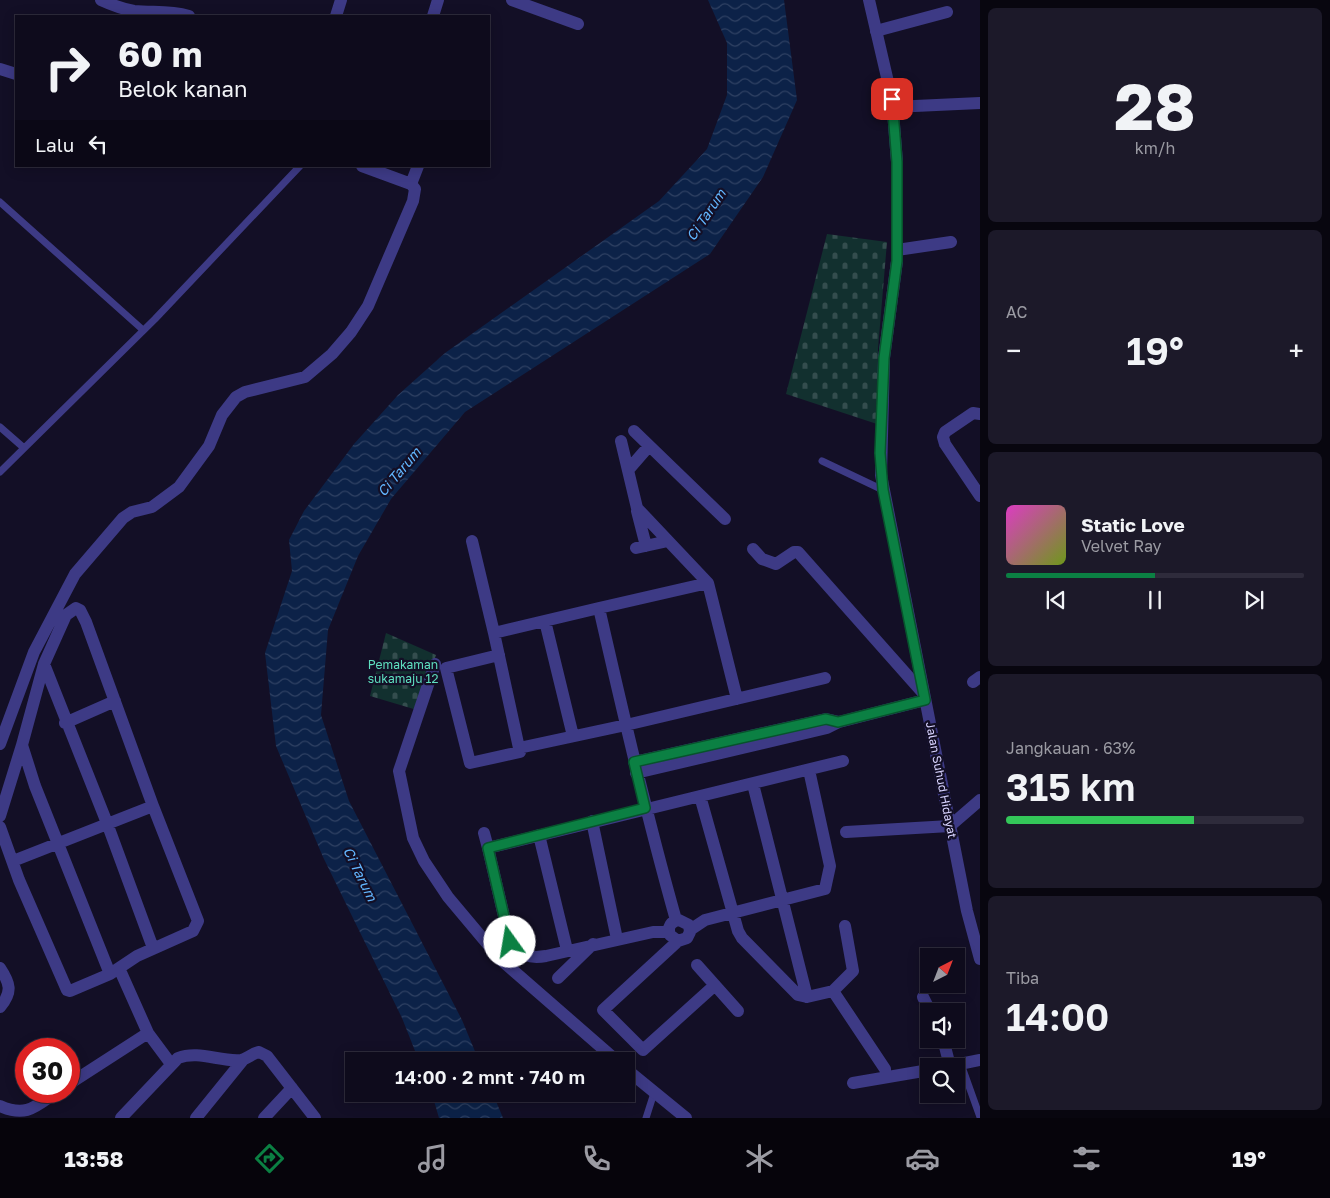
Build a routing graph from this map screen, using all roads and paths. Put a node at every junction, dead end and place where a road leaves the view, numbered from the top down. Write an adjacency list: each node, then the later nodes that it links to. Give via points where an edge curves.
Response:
1 (101, 0): 7 (street, via 120,8 162,10)
2 (340, 0): 8 (street)
3 (438, 0): 9 (street)
4 (512, 0): 10 (street)
5 (869, 0): 11 (street, Jalan Suhud Hidayat)
6 (947, 12): 11 (street)
7 (184, 15)
8 (336, 15)
9 (433, 15)
10 (578, 24)
11 (876, 31): 15 (street, Jalan Suhud Hidayat)
12 (0, 69): 13 (street)
13 (15, 74)
14 (980, 102): 15 (street)
15 (893, 107): 22 (street, Jalan Suhud Hidayat, via 897,162)
16 (299, 167): 23 (lane)
17 (365, 167): 19 (street)
18 (418, 167): 19 (street)
19 (411, 184): 54 (street, via 415,189 413,201 368,306 352,332 305,377 236,397 222,415 209,446 179,487 152,507 123,518 75,574 34,652)
20 (0, 202): 23 (lane)
21 (951, 242): 22 (street)
22 (896, 250): 33 (street, Jalan Suhud Hidayat, via 884,358 880,453)
23 (143, 330): 29 (lane)
24 (978, 413): 34 (street, via 945,432 943,437)
25 (0, 427): 29 (lane)
26 (634, 431): 28 (street)
27 (622, 441): 31 (street)
28 (650, 446): 31 (street); 36 (street)
29 (24, 448): 32 (lane)
30 (822, 461): 33 (lane)
31 (629, 470): 35 (street)
32 (0, 472)
33 (883, 490): 48 (street, Jalan Suhud Hidayat)
34 (980, 496)
35 (637, 508): 37 (street); 37 (street, via 641,547)
36 (725, 519)
37 (668, 541): 40 (street)
38 (472, 542): 43 (street)
39 (753, 550): 48 (street, via 762,559 776,564 798,552)
40 (708, 583): 41 (street); 49 (street)
41 (599, 608): 42 (street); 52 (street)
42 (545, 621): 43 (street); 53 (street)
43 (494, 633): 44 (street)
44 (499, 655): 56 (street); 56 (street, via 446,668 470,763 520,752)
45 (44, 664): 50 (street, via 66,615 76,608 80,610); 51 (street); 55 (street)
46 (436, 664): 99 (street, via 399,771 413,838 448,897 500,959)
47 (825, 678): 49 (street)
48 (924, 696): 58 (street, via 838,722 826,719); 68 (street, Jalan Suhud Hidayat)
49 (738, 699): 52 (street)
50 (114, 701): 51 (street); 63 (street)
51 (65, 723): 67 (street)
52 (626, 725): 53 (street); 58 (street)
53 (573, 736): 56 (street)
54 (0, 744)
55 (22, 745): 65 (street); 73 (street)
56 (519, 748)
57 (843, 761): 59 (street)
58 (635, 767): 64 (street)
59 (809, 770): 60 (street); 76 (street, via 830,866 825,889)
60 (753, 784): 61 (street); 76 (street)
61 (700, 796): 64 (street); 77 (street)
62 (980, 800): 68 (street)
63 (153, 806): 67 (street); 84 (street, via 198,921 193,931)
64 (645, 808): 66 (street); 78 (street)
65 (0, 816)
66 (592, 821): 72 (street); 81 (street)
67 (107, 823): 73 (street); 84 (street)
68 (950, 826): 70 (street); 86 (street, Jalan Suhud Hidayat)
69 (0, 827): 75 (street)
70 (846, 832)
71 (484, 833): 74 (street)
72 (539, 835): 74 (street); 85 (street)
73 (60, 843): 75 (street); 89 (street)
74 (488, 848): 85 (street, via 510,942 518,952 528,957)
75 (13, 861): 89 (street, via 67,990 73,992)
76 (781, 901): 77 (street); 93 (street)
77 (732, 913): 78 (street); 93 (street, via 742,938 791,989)
78 (684, 924): 80 (street, via 670,925); 82 (street, via 687,938)
79 (845, 926): 92 (street, via 853,971)
80 (669, 932): 81 (street); 82 (street)
81 (617, 939): 83 (street)
82 (678, 941): 91 (street, via 603,1010 643,1050)
83 (593, 944): 85 (street); 90 (street)
84 (152, 948): 89 (street)
85 (567, 950)
86 (980, 959)
87 (697, 965): 91 (street)
88 (0, 968): 96 (street, via 10,992)
89 (115, 971): 98 (street)
90 (558, 978)
91 (715, 985): 97 (street)
92 (833, 991): 93 (street); 104 (street)
93 (806, 997)
94 (922, 997): 95 (street)
95 (925, 1003)
96 (0, 1007)
97 (738, 1011)
98 (148, 1033): 103 (street); 106 (street)
99 (608, 1052)
100 (243, 1060): 103 (street, via 187,1054); 110 (street, via 259,1052 267,1056); 116 (street)
101 (980, 1060): 102 (street)
102 (965, 1063)
103 (171, 1064): 115 (street)
104 (885, 1069)
105 (920, 1072): 108 (street)
106 (80, 1077)
107 (635, 1077): 111 (street)
108 (853, 1083)
109 (965, 1087): 114 (lane)
110 (292, 1088): 117 (street); 118 (street)
111 (654, 1093): 119 (lane); 120 (street)
112 (40, 1103): 113 (street, via 19,1113)
113 (0, 1106)
114 (980, 1117)
115 (121, 1118)
116 (196, 1118)
117 (264, 1118)
118 (315, 1118)
119 (646, 1118)
120 (686, 1118)

